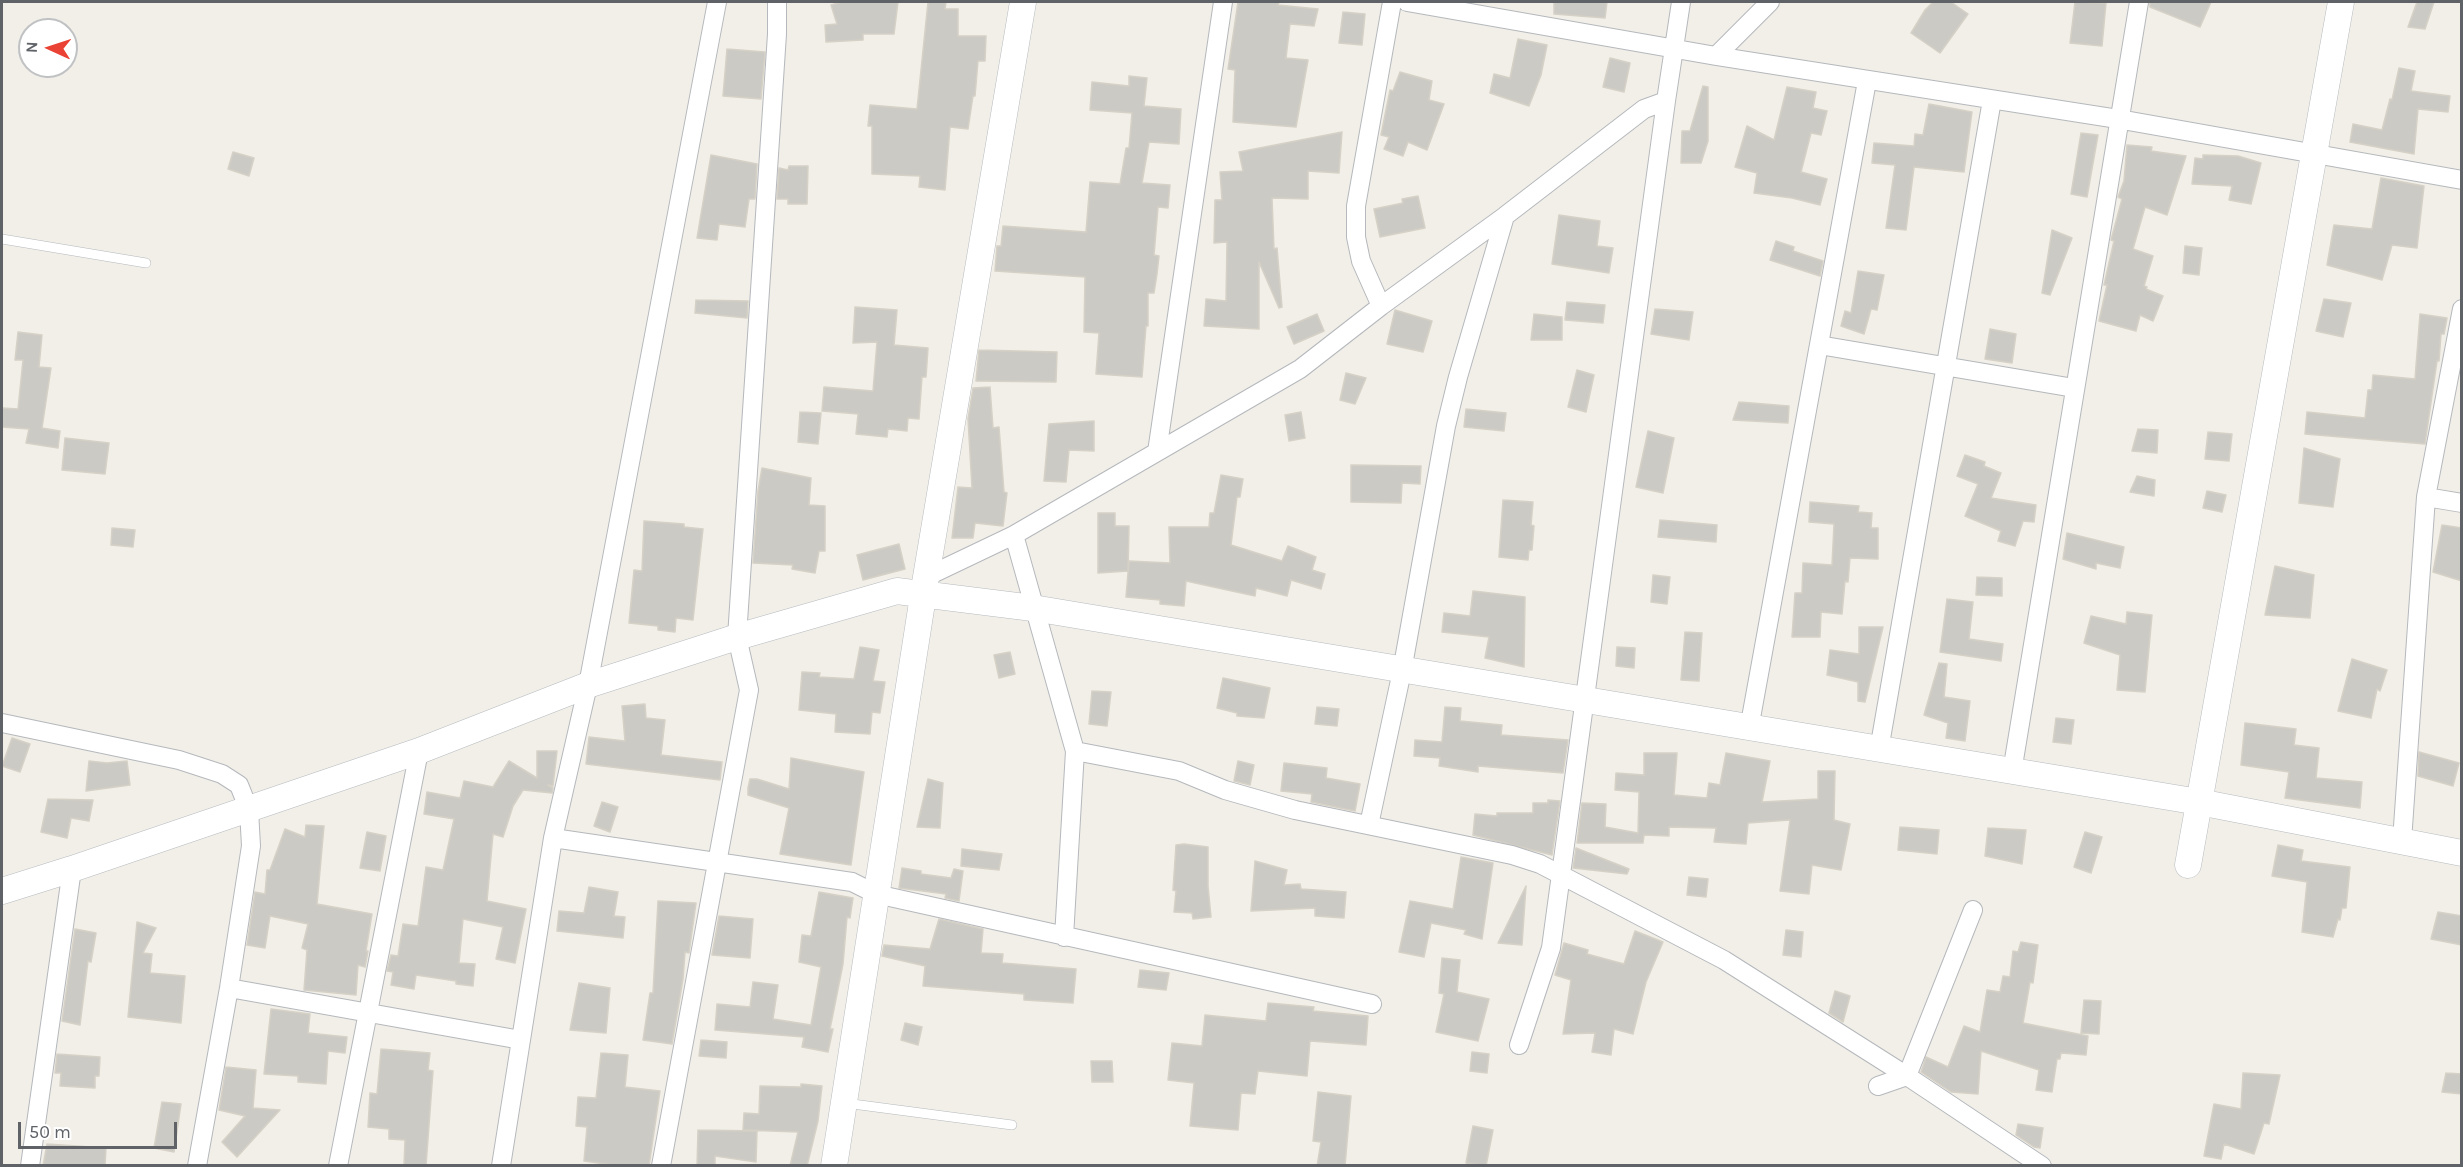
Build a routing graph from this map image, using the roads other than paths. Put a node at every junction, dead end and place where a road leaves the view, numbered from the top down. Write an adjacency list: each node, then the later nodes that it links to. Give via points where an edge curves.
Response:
1 (717, 2): 35 (street)
2 (777, 2): 33 (street)
3 (1023, 2): 31 (street)
4 (1223, 2): 27 (street)
5 (1392, 2): 22 (street, via 1356,206 1361,261)
6 (1407, 2): 11 (street)
7 (1682, 2): 11 (street)
8 (1770, 2): 12 (street)
9 (2139, 2): 16 (street)
10 (2341, 2): 17 (street)
11 (1673, 48): 12 (street); 15 (street)
12 (1716, 56): 13 (street)
13 (1867, 81): 14 (street); 24 (street)
14 (1992, 100): 16 (street); 25 (street)
15 (1665, 101): 19 (street, via 1644,109); 36 (street)
16 (2118, 119): 17 (street); 26 (street)
17 (2314, 152): 18 (street); 43 (street)
18 (2462, 180)
19 (1505, 216): 22 (street); 34 (street, via 1446,426)
20 (2, 239): 21 (lane)
21 (146, 263)
22 (1381, 306): 27 (street, via 1300,369)
23 (2462, 309): 28 (street)
24 (1819, 345): 25 (street); 38 (street)
25 (1946, 365): 26 (street); 39 (street)
26 (2074, 388): 42 (street)
27 (1157, 452): 30 (street)
28 (2426, 497): 29 (street); 47 (street)
29 (2462, 503)
30 (1014, 535): 31 (street); 32 (street)
31 (924, 585): 32 (street); 33 (street); 54 (street)
32 (1033, 608): 34 (street); 41 (street)
33 (737, 636): 35 (street); 49 (street, via 749,690)
34 (1402, 671): 36 (street); 45 (street)
35 (588, 685): 40 (street); 46 (street)
36 (1584, 701): 38 (street); 52 (street)
37 (2, 723): 44 (street, via 178,760 222,774 239,785)
38 (1749, 729): 39 (street)
39 (1879, 750): 42 (street)
40 (419, 751): 44 (street); 59 (street)
41 (1075, 751): 45 (street, via 1179,771 1225,790); 56 (street)
42 (2012, 772): 43 (street)
43 (2199, 802): 47 (street); 50 (street)
44 (249, 810): 51 (street); 57 (street, via 251,846)
45 (1369, 825): 52 (street, via 1512,855)
46 (553, 838): 49 (street); 60 (street)
47 (2402, 841): 48 (street)
48 (2462, 853)
49 (719, 863): 54 (street, via 852,882); 70 (street)
50 (2188, 865)
51 (72, 869): 53 (street); 66 (street)
52 (1561, 874): 61 (street, via 1551,948); 62 (street, via 1724,960)
53 (2, 891)
54 (876, 894): 56 (street); 64 (street)
55 (1973, 910): 62 (street)
56 (1064, 937): 58 (street)
57 (229, 988): 59 (street); 67 (street)
58 (1372, 1004)
59 (369, 1012): 60 (street); 68 (street)
60 (521, 1040): 69 (street)
61 (1519, 1045)
62 (1907, 1076): 63 (street); 72 (street)
63 (1878, 1086)
64 (845, 1103): 65 (lane); 71 (street)
65 (1012, 1125)
66 (30, 1166)
67 (197, 1166)
68 (338, 1166)
69 (501, 1166)
70 (661, 1166)
71 (834, 1166)
72 (2042, 1166)

